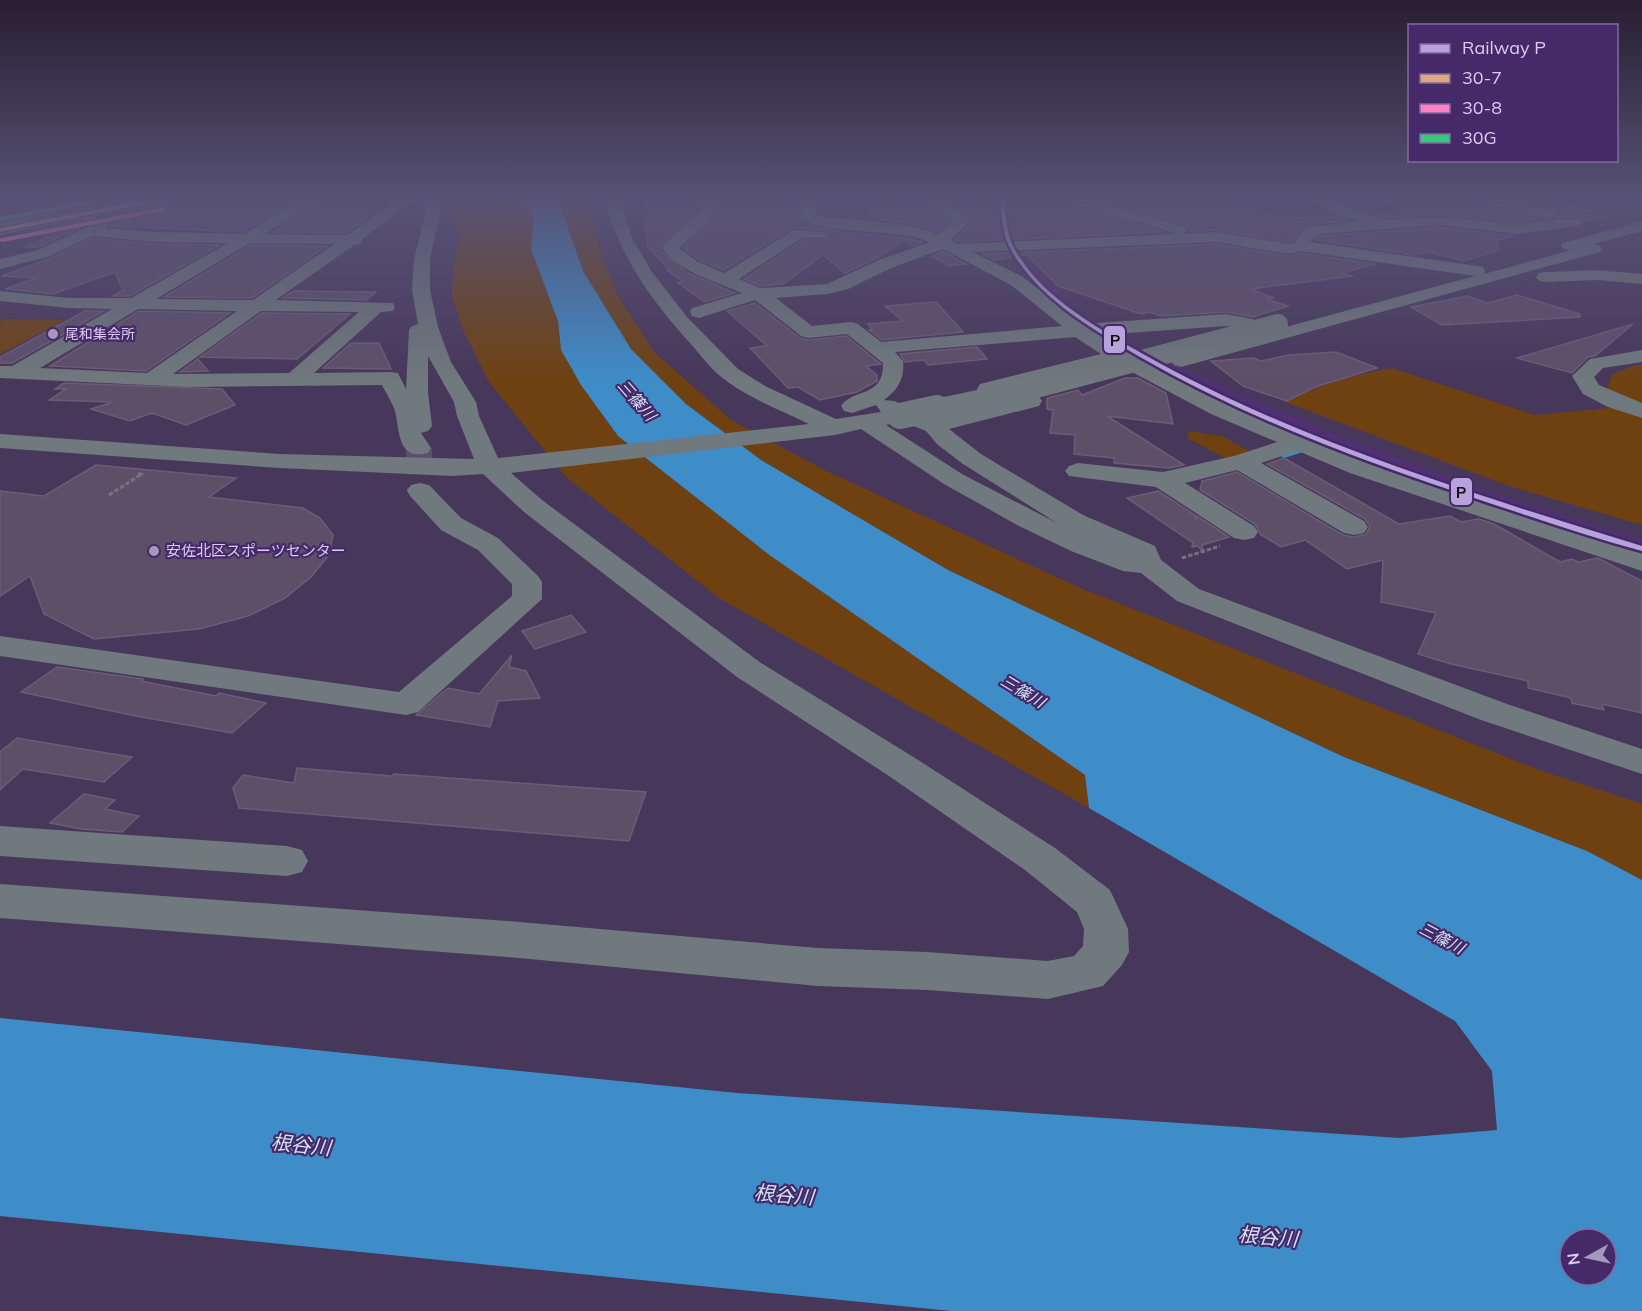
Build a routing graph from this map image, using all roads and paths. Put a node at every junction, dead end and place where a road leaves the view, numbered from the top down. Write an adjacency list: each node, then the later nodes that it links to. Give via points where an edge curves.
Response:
1 (15, 260): 14 (street)
2 (211, 260): 27 (street)
3 (322, 260): 28 (street)
4 (422, 260): 32 (street, via 421,290)
5 (637, 260): 23 (street)
6 (682, 260): 22 (street)
7 (757, 260): 22 (street)
8 (899, 260): 24 (street, via 828,289)
9 (977, 260): 33 (street, via 1017,281)
10 (1407, 260): 15 (street)
11 (1525, 260): 17 (street)
12 (1544, 260): 18 (street)
13 (1621, 260): 16 (street)
14 (0, 264)
15 (1451, 266): 17 (street); 19 (street)
16 (1642, 268)
17 (1479, 271): 18 (street); 30 (street)
18 (1503, 274): 21 (street); 26 (street)
19 (1406, 278)
20 (1642, 279): 21 (street, via 1584,275)
21 (1524, 280): 26 (street, via 1437,300)
22 (724, 281): 24 (street)
23 (656, 291): 29 (street); 34 (street)
24 (757, 294): 29 (street); 36 (street, via 808,332 850,328)
25 (0, 296): 27 (street)
26 (1413, 299): 39 (street)
27 (135, 304): 28 (street); 41 (street)
28 (256, 306): 42 (street, via 381,307); 43 (street)
29 (699, 312): 34 (street)
30 (1281, 318): 31 (street); 46 (street, bridge, via 1040,387)
31 (1246, 322): 33 (street, via 1232,318); 35 (street)
32 (428, 327): 42 (street, via 419,330 417,392 421,435 415,444 406,411 390,378); 52 (street, via 441,362 465,402)
33 (1078, 330): 36 (street); 37 (street)
34 (693, 335): 48 (street, via 736,378)
35 (1166, 344)
36 (877, 348): 44 (street, via 893,361 895,370 891,381)
37 (1118, 356): 40 (street); 46 (street)
38 (1642, 356): 45 (street, via 1597,363 1583,376 1591,389)
39 (1181, 362)
40 (1146, 371): 47 (street); 50 (street, via 1219,409)
41 (8, 372): 43 (street)
42 (296, 378): 43 (street)
43 (152, 379)
44 (863, 410): 46 (street); 48 (street); 62 (street, via 953,479 1029,520 1133,565)
45 (1642, 411)
46 (900, 414): 47 (street)
47 (934, 426): 62 (street, via 972,459 1074,521 1145,552)
48 (835, 428): 52 (street)
49 (0, 441): 52 (street, via 366,466)
50 (1299, 442): 51 (street); 63 (street, via 1380,476)
51 (1241, 462): 55 (street); 58 (street)
52 (489, 466): 68 (street, via 533,506 749,670 912,773 1095,902 1106,930 1106,952 1087,973 1048,980 818,967)
53 (1078, 471): 55 (street)
54 (131, 473): 57 (path, via 142,474)
55 (1163, 480): 59 (street)
56 (420, 490): 64 (street, via 451,524 488,544 527,582 527,598 406,704)
57 (109, 495)
58 (1354, 527)
59 (1244, 532)
60 (1221, 545): 61 (path)
61 (1177, 559)
62 (1147, 562): 65 (street, via 1188,595 1248,620 1494,712)
63 (1642, 562)
64 (0, 646)
65 (1642, 762)
66 (0, 841): 67 (street)
67 (287, 861)
68 (0, 901)

